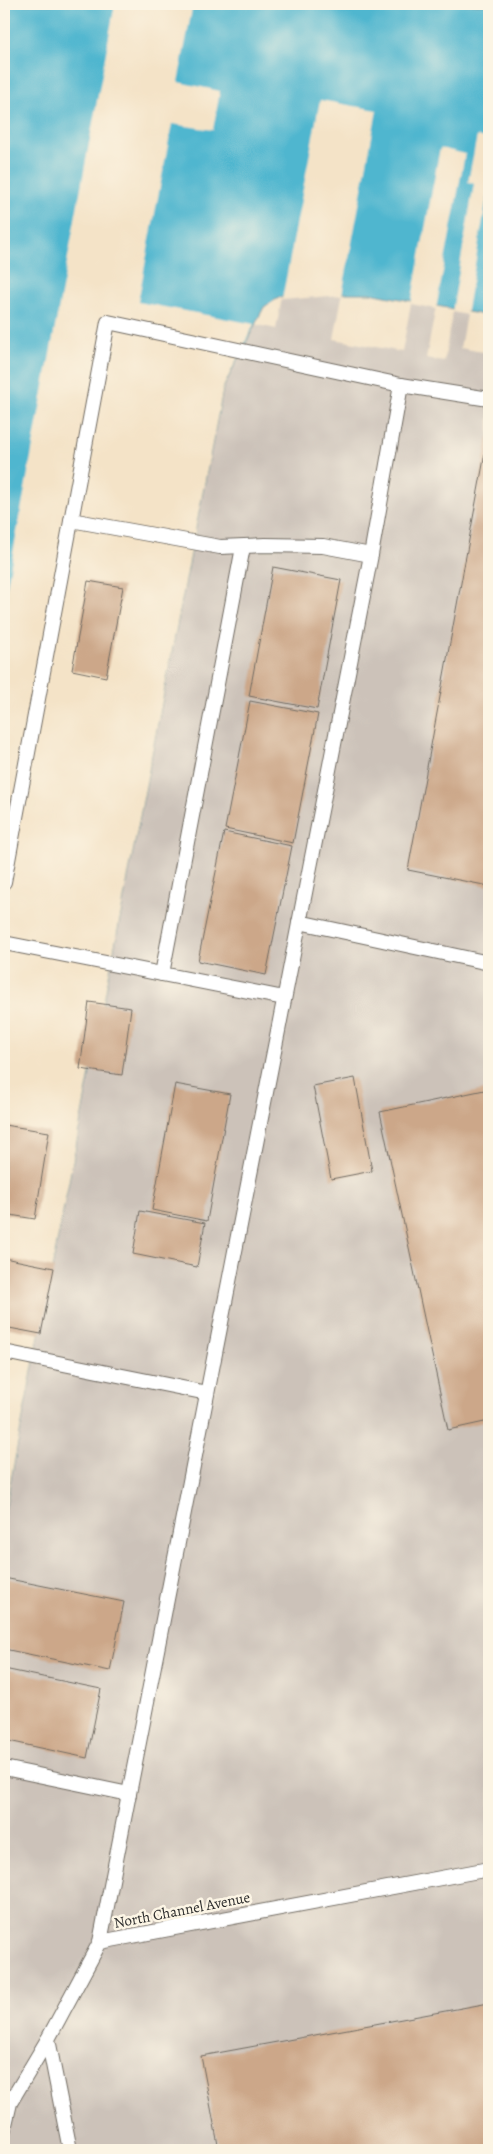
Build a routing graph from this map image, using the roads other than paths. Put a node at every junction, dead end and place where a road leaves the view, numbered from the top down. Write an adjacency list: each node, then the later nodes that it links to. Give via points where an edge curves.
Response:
1 (401, 385): 2 (lane); 3 (lane, via 108,322); 5 (lane)
2 (489, 399)
3 (71, 520): 4 (lane, via 220,547); 6 (lane)
4 (243, 546): 5 (lane, via 323,546); 10 (lane)
5 (371, 555): 7 (lane)
6 (4, 882)
7 (299, 922): 9 (lane); 11 (lane)
8 (4, 943): 10 (lane)
9 (489, 963)
10 (162, 974): 11 (lane)
11 (284, 998): 13 (lane)
12 (4, 1352): 13 (lane)
13 (207, 1393): 15 (lane)
14 (4, 1768): 15 (lane)
15 (129, 1794): 17 (lane)
16 (489, 1869): 17 (lane, North Channel Avenue)
17 (100, 1942): 18 (lane, North Channel Avenue)
18 (48, 2039): 19 (lane, North Channel Avenue, via 10,2103); 20 (lane)
19 (4, 2129)
20 (70, 2150)

